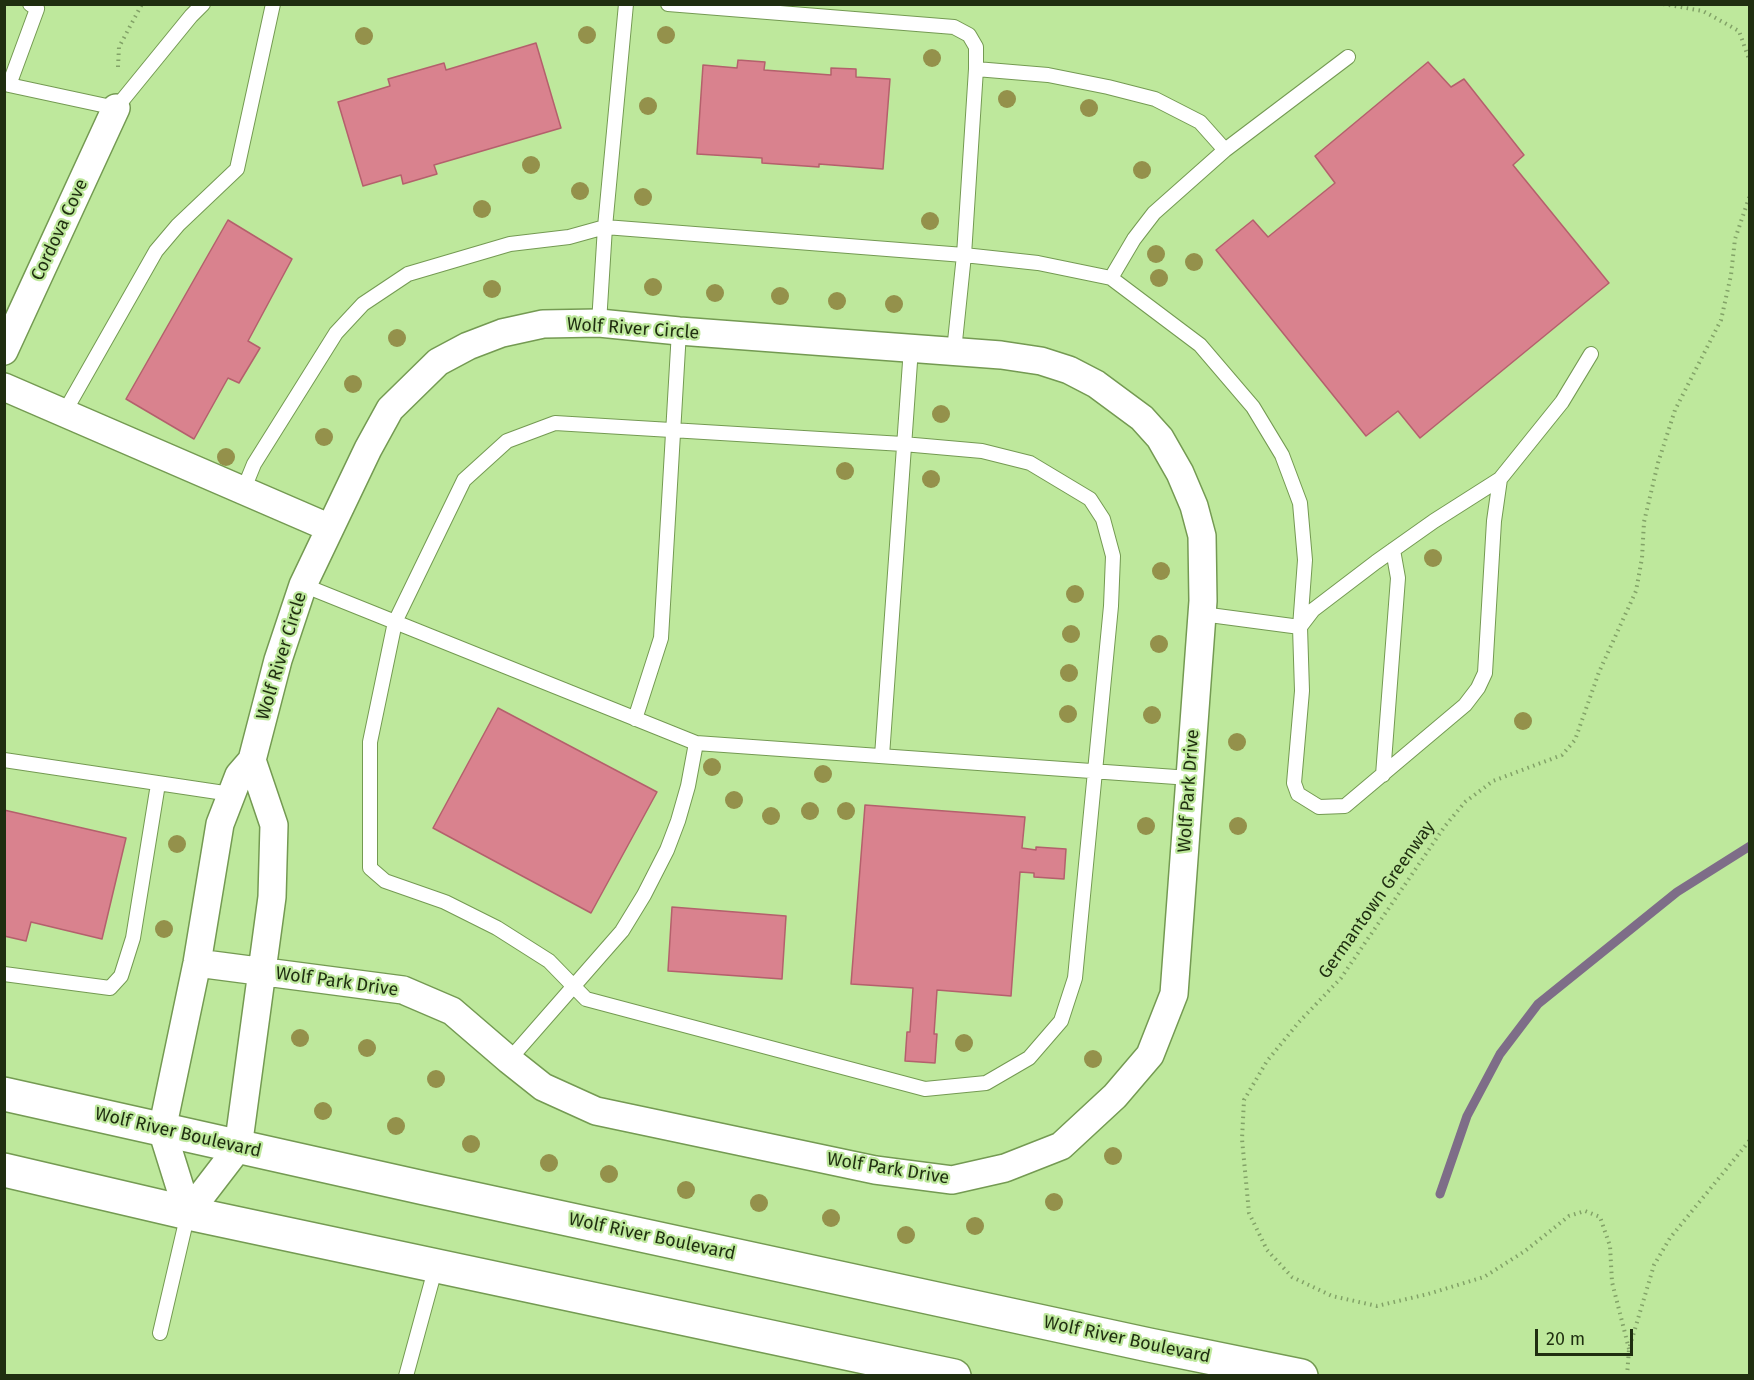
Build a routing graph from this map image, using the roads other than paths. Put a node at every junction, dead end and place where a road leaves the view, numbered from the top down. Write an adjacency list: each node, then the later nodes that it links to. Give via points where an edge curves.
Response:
1 (30, 4): 8 (lane, via 37,9)
2 (203, 4): 9 (lane)
3 (273, 4): 23 (lane, via 237,169 156,250)
4 (626, 4): 11 (lane)
5 (668, 4): 7 (lane, via 954,27 969,35 976,46)
6 (1348, 57): 10 (lane)
7 (976, 69): 10 (lane, via 1048,75 1155,99 1200,122); 12 (lane)
8 (7, 90): 9 (lane)
9 (116, 108): 14 (street, Cordova Cove)
10 (1226, 150): 13 (lane, via 1154,213 1134,238)
11 (605, 227): 12 (lane); 15 (lane); 27 (lane, via 569,237 510,244 408,274 363,304 336,333 254,464)
12 (964, 255): 13 (lane, via 1038,263); 19 (lane)
13 (1112, 278): 33 (lane, via 1200,345 1253,407 1282,454 1300,503 1305,560)
14 (13, 312): 18 (street, Cordova Cove)
15 (599, 323): 16 (street, Wolf River Circle); 28 (street, Wolf River Circle, via 543,324 502,333 438,362 390,410)
16 (679, 331): 17 (street, Wolf River Circle); 24 (lane)
17 (911, 348): 19 (street, Wolf River Circle); 25 (lane)
18 (4, 351)
19 (954, 351): 21 (street, Wolf River Circle, via 1041,361)
20 (1591, 354): 26 (lane, via 1562,402)
21 (1095, 384): 31 (street, Wolf Park Drive, via 1142,418 1160,438 1180,473 1202,536)
22 (4, 387): 23 (street)
23 (64, 413): 27 (street)
24 (673, 430): 25 (lane); 32 (lane, via 555,423 507,441 464,480); 34 (lane, via 661,638)
25 (903, 444): 36 (lane); 39 (lane, via 982,452 1030,463 1090,499 1103,519 1113,556)
26 (1500, 479): 29 (lane); 40 (lane, via 1485,673 1465,705)
27 (243, 491): 28 (street)
28 (330, 528): 30 (street, Wolf River Circle)
29 (1393, 550): 33 (lane, via 1313,610); 40 (lane, via 1398,578)
30 (303, 585): 32 (lane); 38 (street, Wolf River Circle, via 278,660)
31 (1202, 614): 33 (lane); 41 (street, Wolf Park Drive)
32 (395, 622): 34 (lane); 47 (lane, via 370,742 370,868 385,881 445,902 497,928 549,961)
33 (1300, 627): 40 (lane, via 1302,691 1294,783 1298,794 1319,807 1345,806)
34 (635, 719): 35 (lane)
35 (696, 743): 36 (lane); 47 (lane, via 678,821 658,868 622,931)
36 (882, 756): 39 (lane)
37 (4, 760): 42 (lane)
38 (252, 760): 43 (street, Wolf River Circle, via 239,775); 45 (street, via 274,825 272,897)
39 (1095, 771): 41 (lane); 47 (lane, via 1072,989 1060,1021 1029,1058 986,1083 925,1089 586,999)
40 (1383, 775)
41 (1190, 778): 48 (street, Wolf Park Drive, via 1174,993 1150,1055 1115,1096 1060,1146 1005,1168 952,1180 876,1170 596,1111 543,1087)
42 (158, 784): 43 (lane); 46 (lane, via 133,938 121,976 110,988)
43 (231, 794): 44 (street, Wolf River Circle, via 220,824)
44 (197, 963): 45 (street, Wolf Park Drive); 50 (street, Wolf River Circle)
45 (261, 972): 48 (street, Wolf Park Drive, via 403,990 452,1011); 51 (street)
46 (4, 974)
47 (575, 987): 48 (lane)
48 (509, 1060)
49 (4, 1094): 50 (main road, Wolf River Boulevard)
50 (162, 1130): 51 (main road, Wolf River Boulevard); 53 (street, Wolf River Circle)
51 (238, 1148): 53 (street); 58 (main road, Wolf River Boulevard)
52 (4, 1170): 53 (main road)
53 (188, 1213): 54 (main road); 55 (lane)
54 (436, 1266): 56 (lane); 57 (main road)
55 (160, 1333)
56 (406, 1376)
57 (954, 1376)
58 (1301, 1376)

